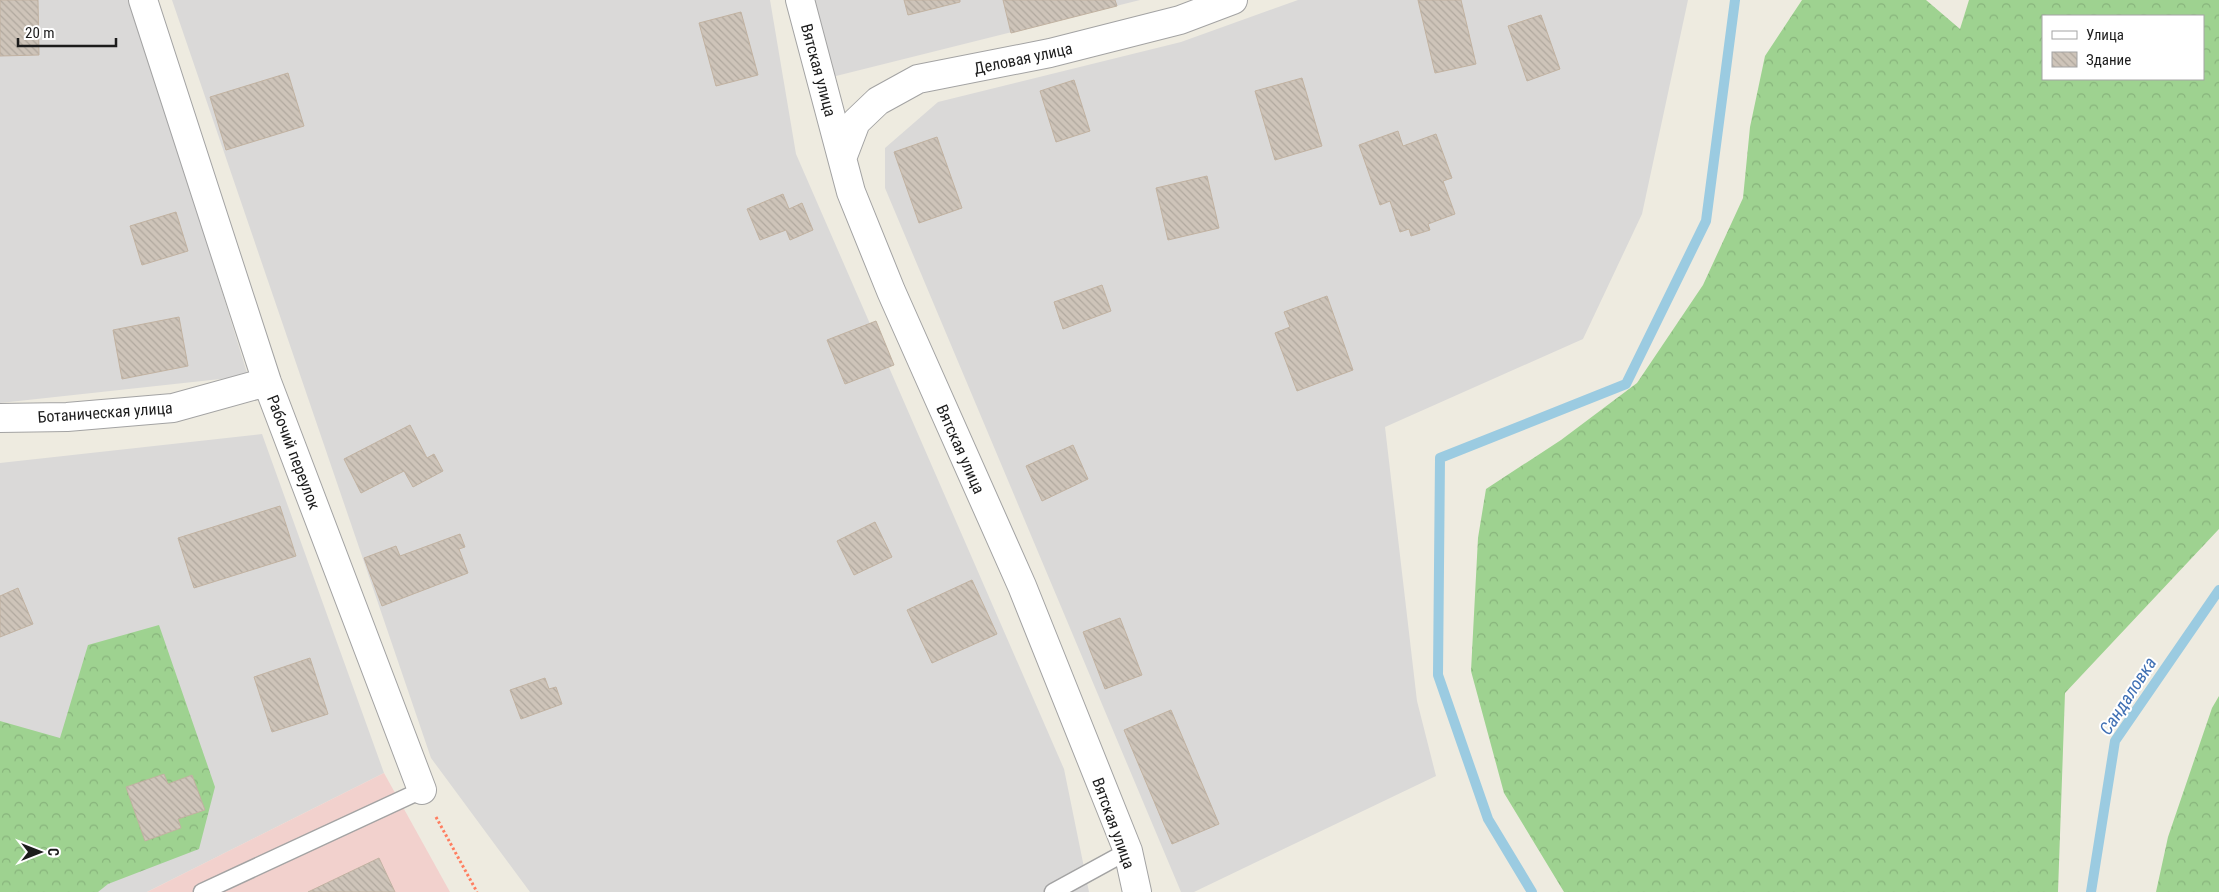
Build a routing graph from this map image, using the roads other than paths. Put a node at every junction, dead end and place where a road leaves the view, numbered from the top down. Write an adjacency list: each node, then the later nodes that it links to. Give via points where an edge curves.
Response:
1 (143, 0): 5 (street, Рабочий переулок)
2 (800, 0): 4 (street, Вятская улица)
3 (1234, 0): 4 (street, Деловая улица, via 1180,20 1050,53 918,79 878,101 856,122)
4 (843, 156): 8 (street, Вятская улица, via 851,192 891,291 1022,586)
5 (267, 382): 6 (street, Ботаническая улица, via 173,408); 7 (street, Рабочий переулок)
6 (0, 418)
7 (422, 790): 9 (lane)
8 (1128, 851): 10 (lane); 11 (street, Вятская улица)
9 (202, 892)
10 (1053, 892)
11 (1137, 892)

